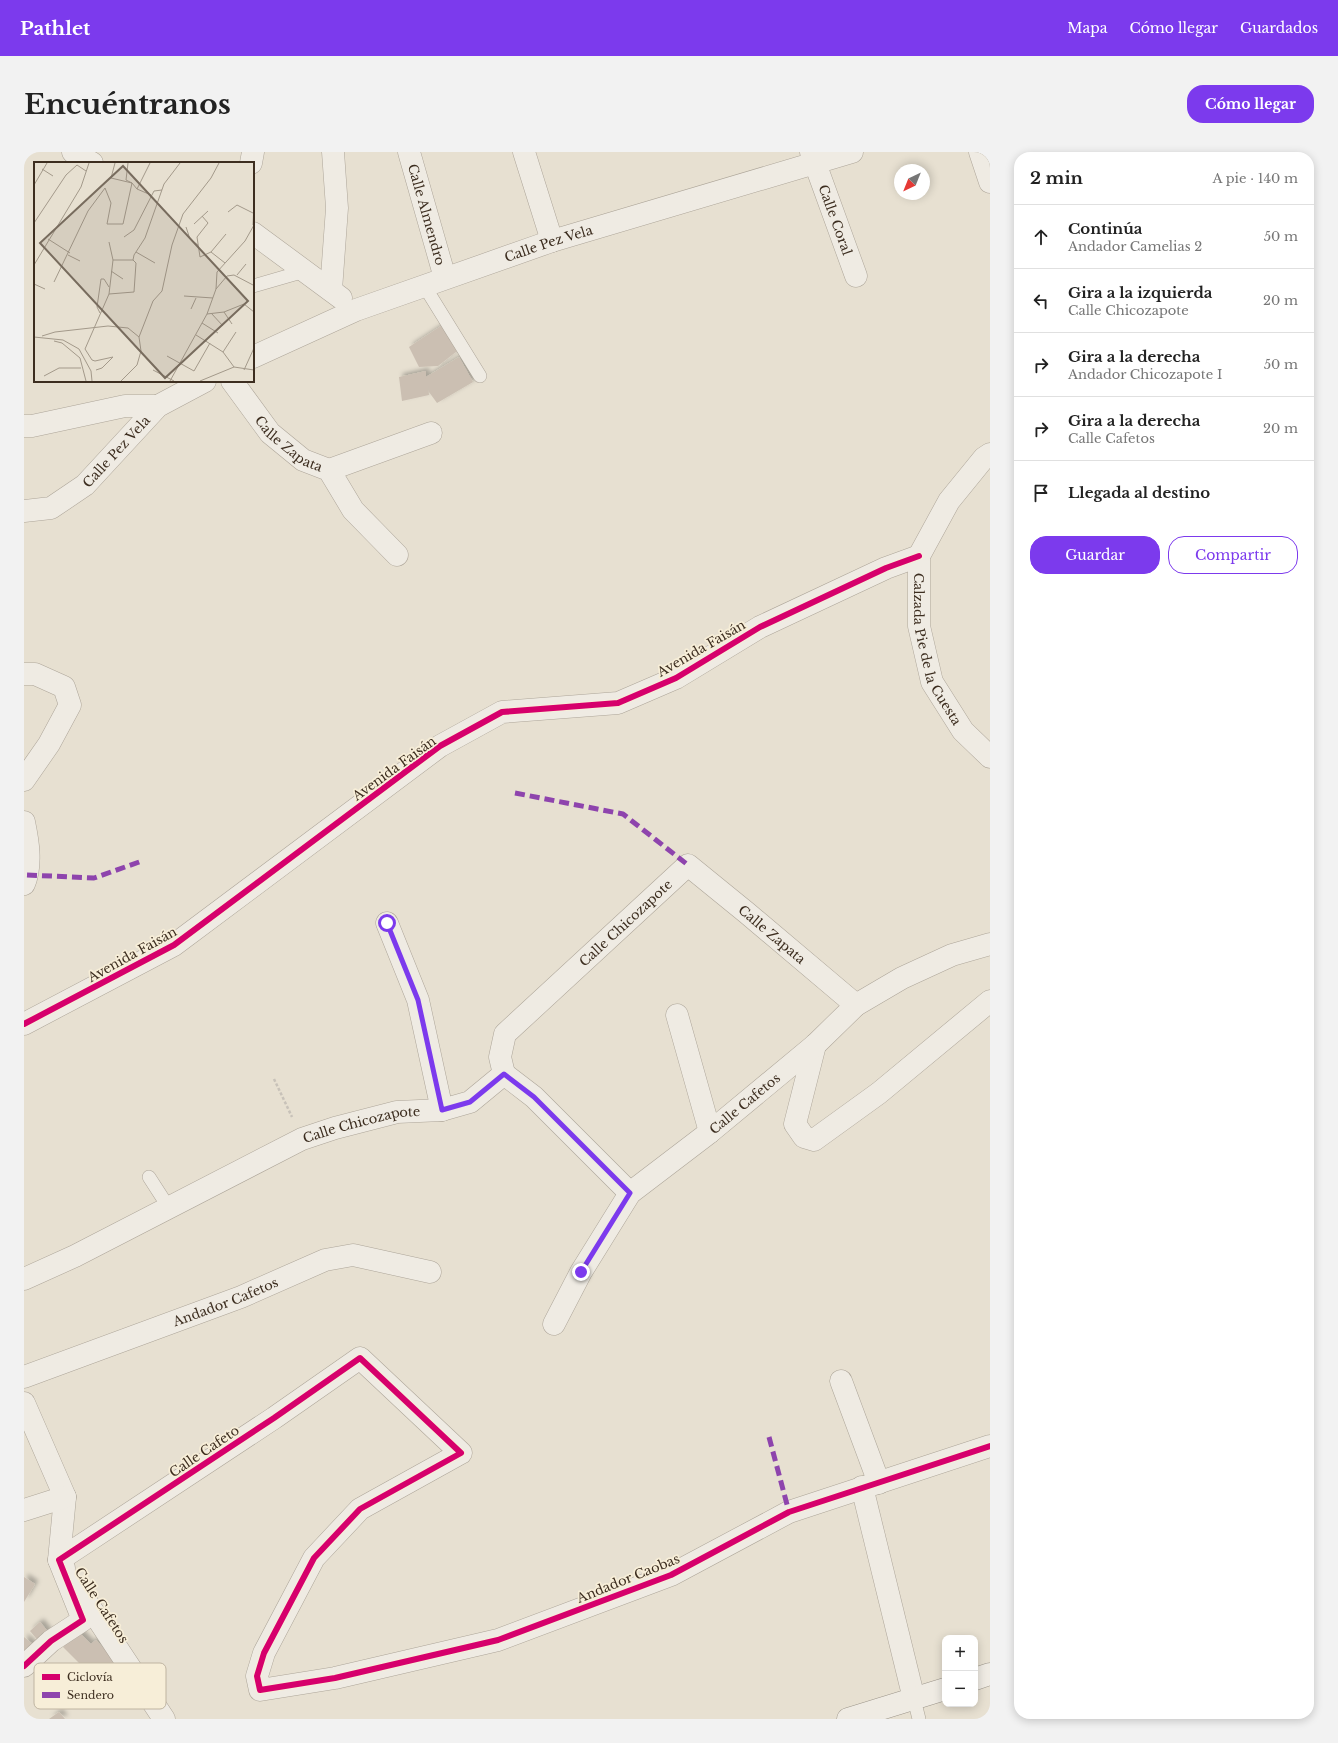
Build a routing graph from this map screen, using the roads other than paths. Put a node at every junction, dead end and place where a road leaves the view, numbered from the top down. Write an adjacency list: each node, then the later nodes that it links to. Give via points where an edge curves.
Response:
1 (73, 152): 9 (street)
2 (253, 152): 10 (street)
3 (333, 152): 18 (street, via 337,208)
4 (409, 152): 16 (street, Calle Almendro)
5 (524, 152): 13 (street)
6 (852, 152): 8 (street, Calle Pez Vela)
7 (980, 152): 11 (street)
8 (813, 158): 13 (street, Calle Pez Vela); 15 (street, Calle Coral)
9 (90, 162)
10 (251, 162)
11 (990, 182)
12 (254, 234): 14 (street)
13 (552, 241): 16 (street, Calle Pez Vela)
14 (305, 270): 17 (lane); 18 (street)
15 (856, 276)
16 (435, 282): 19 (street, Calle Pez Vela); 21 (lane)
17 (254, 286)
18 (331, 290): 19 (street)
19 (356, 310): 20 (street, Calle Pez Vela)
20 (254, 357)
21 (480, 376)
22 (203, 382): 24 (street, Calle Pez Vela)
23 (233, 382): 28 (street, Calle Zapata, via 270,433 303,460)
24 (158, 406): 25 (street, via 125,406); 29 (street, Calle Pez Vela, via 84,485 51,508)
25 (24, 426)
26 (431, 434): 28 (street)
27 (990, 454): 31 (street, Calzada Pie de la Cuesta, via 949,501)
28 (329, 470): 30 (street, Calle Zapata, via 353,510)
29 (24, 511)
30 (397, 555)
31 (919, 556): 33 (street, Calzada Pie de la Cuesta, via 918,626 932,682 963,731); 43 (street, Avenida Faisán, via 886,568 760,627 676,678 618,703 502,712 440,746 174,946)
32 (24, 674): 34 (street, via 35,674 64,687 70,704 49,744)
33 (990, 757)
34 (24, 780)
35 (24, 822): 37 (street, via 28,842 27,875)
36 (688, 865): 41 (street, Calle Zapata); 45 (street, Calle Chicozapote, via 505,1034 500,1057)
37 (24, 884)
38 (387, 923): 46 (street, via 418,1000)
39 (990, 944): 41 (street, Calle Cafetos, via 952,955 902,978)
40 (990, 1001): 44 (street, via 879,1093 814,1140 804,1137 795,1124)
41 (856, 1005): 44 (street, Calle Cafetos)
42 (677, 1015): 47 (street)
43 (24, 1024)
44 (815, 1045): 47 (street, Calle Cafetos)
45 (504, 1074): 46 (street, Calle Chicozapote, via 470,1102); 49 (street, via 534,1097)
46 (442, 1110): 50 (street, Calle Chicozapote, via 397,1112 302,1139)
47 (710, 1132): 49 (street, Calle Cafetos)
48 (149, 1177): 50 (lane)
49 (630, 1193): 53 (street, Calle Cafetos, via 581,1272)
50 (169, 1208): 52 (street, Calle Chicozapote)
51 (430, 1272): 54 (street, Andador Cafetos, via 354,1255 325,1260 241,1297)
52 (24, 1279)
53 (554, 1324)
54 (24, 1377)
55 (841, 1381): 58 (street)
56 (24, 1404): 59 (street, Calle Cafetos)
57 (990, 1446): 58 (street, Andador Caobas)
58 (870, 1485): 66 (street, Andador Caobas, via 789,1512 671,1575 498,1640 335,1678); 69 (street)
59 (65, 1498): 60 (street); 61 (street, Calle Cafetos)
60 (24, 1510)
61 (59, 1560): 62 (street, Calle Cafetos); 63 (street, via 83,1620 51,1641); 66 (street, Calle Cafeto, via 360,1358 461,1453 360,1509 314,1558 264,1653 257,1676)
62 (127, 1663)
63 (24, 1666)
64 (990, 1674): 65 (street)
65 (978, 1678)
66 (260, 1690)
67 (942, 1691): 69 (street)
68 (157, 1709): 70 (street, Calle Cafetos)
69 (917, 1709): 71 (street)
70 (164, 1719)
71 (848, 1719)

